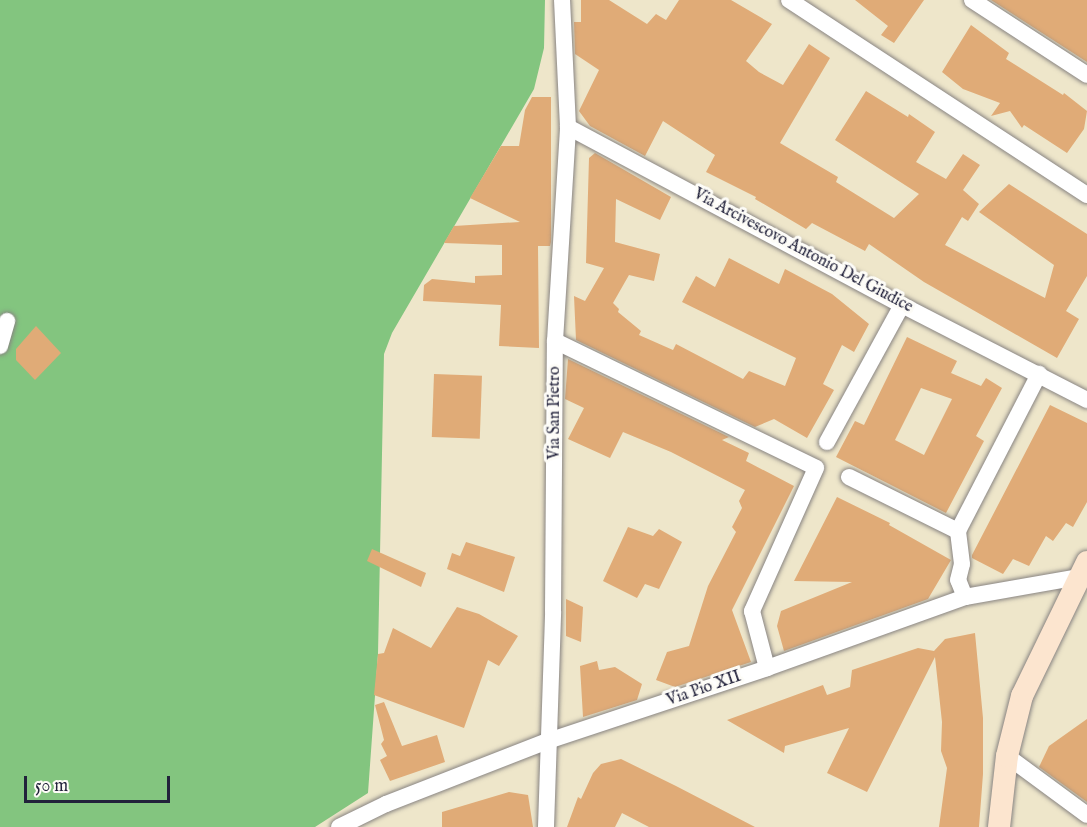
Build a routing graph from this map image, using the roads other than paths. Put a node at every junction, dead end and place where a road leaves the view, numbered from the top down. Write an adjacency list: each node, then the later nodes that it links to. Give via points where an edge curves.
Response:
1 (562, 0): 5 (street, Via San Pietro)
2 (789, 0): 6 (street)
3 (972, 0): 4 (street)
4 (1087, 75)
5 (568, 127): 7 (street, Via Arcivescovo Antonio Del Giudice); 9 (street, Via San Pietro)
6 (1087, 195)
7 (902, 305): 11 (street, Via Arcivescovo Antonio Del Giudice); 13 (street)
8 (8, 321): 10 (street)
9 (555, 341): 18 (street, via 816,468 752,611); 19 (street, Via San Pietro)
10 (0, 346)
11 (1039, 374): 12 (street, Via Arcivescovo Antonio Del Giudice); 15 (street)
12 (1087, 400)
13 (827, 442)
14 (849, 477): 15 (street)
15 (958, 531): 17 (street, via 962,564 958,580)
16 (1083, 570): 17 (street, Via Pio XII); 20 (main road, via 1022,696)
17 (965, 597): 18 (street, Via Pio XII)
18 (767, 668): 19 (street, Via Pio XII)
19 (548, 741): 22 (street, Via Pio XII, via 387,804); 23 (street, Via San Pietro)
20 (1006, 756): 21 (street); 24 (main road)
21 (1087, 815)
22 (339, 827)
23 (546, 827)
24 (999, 827)

